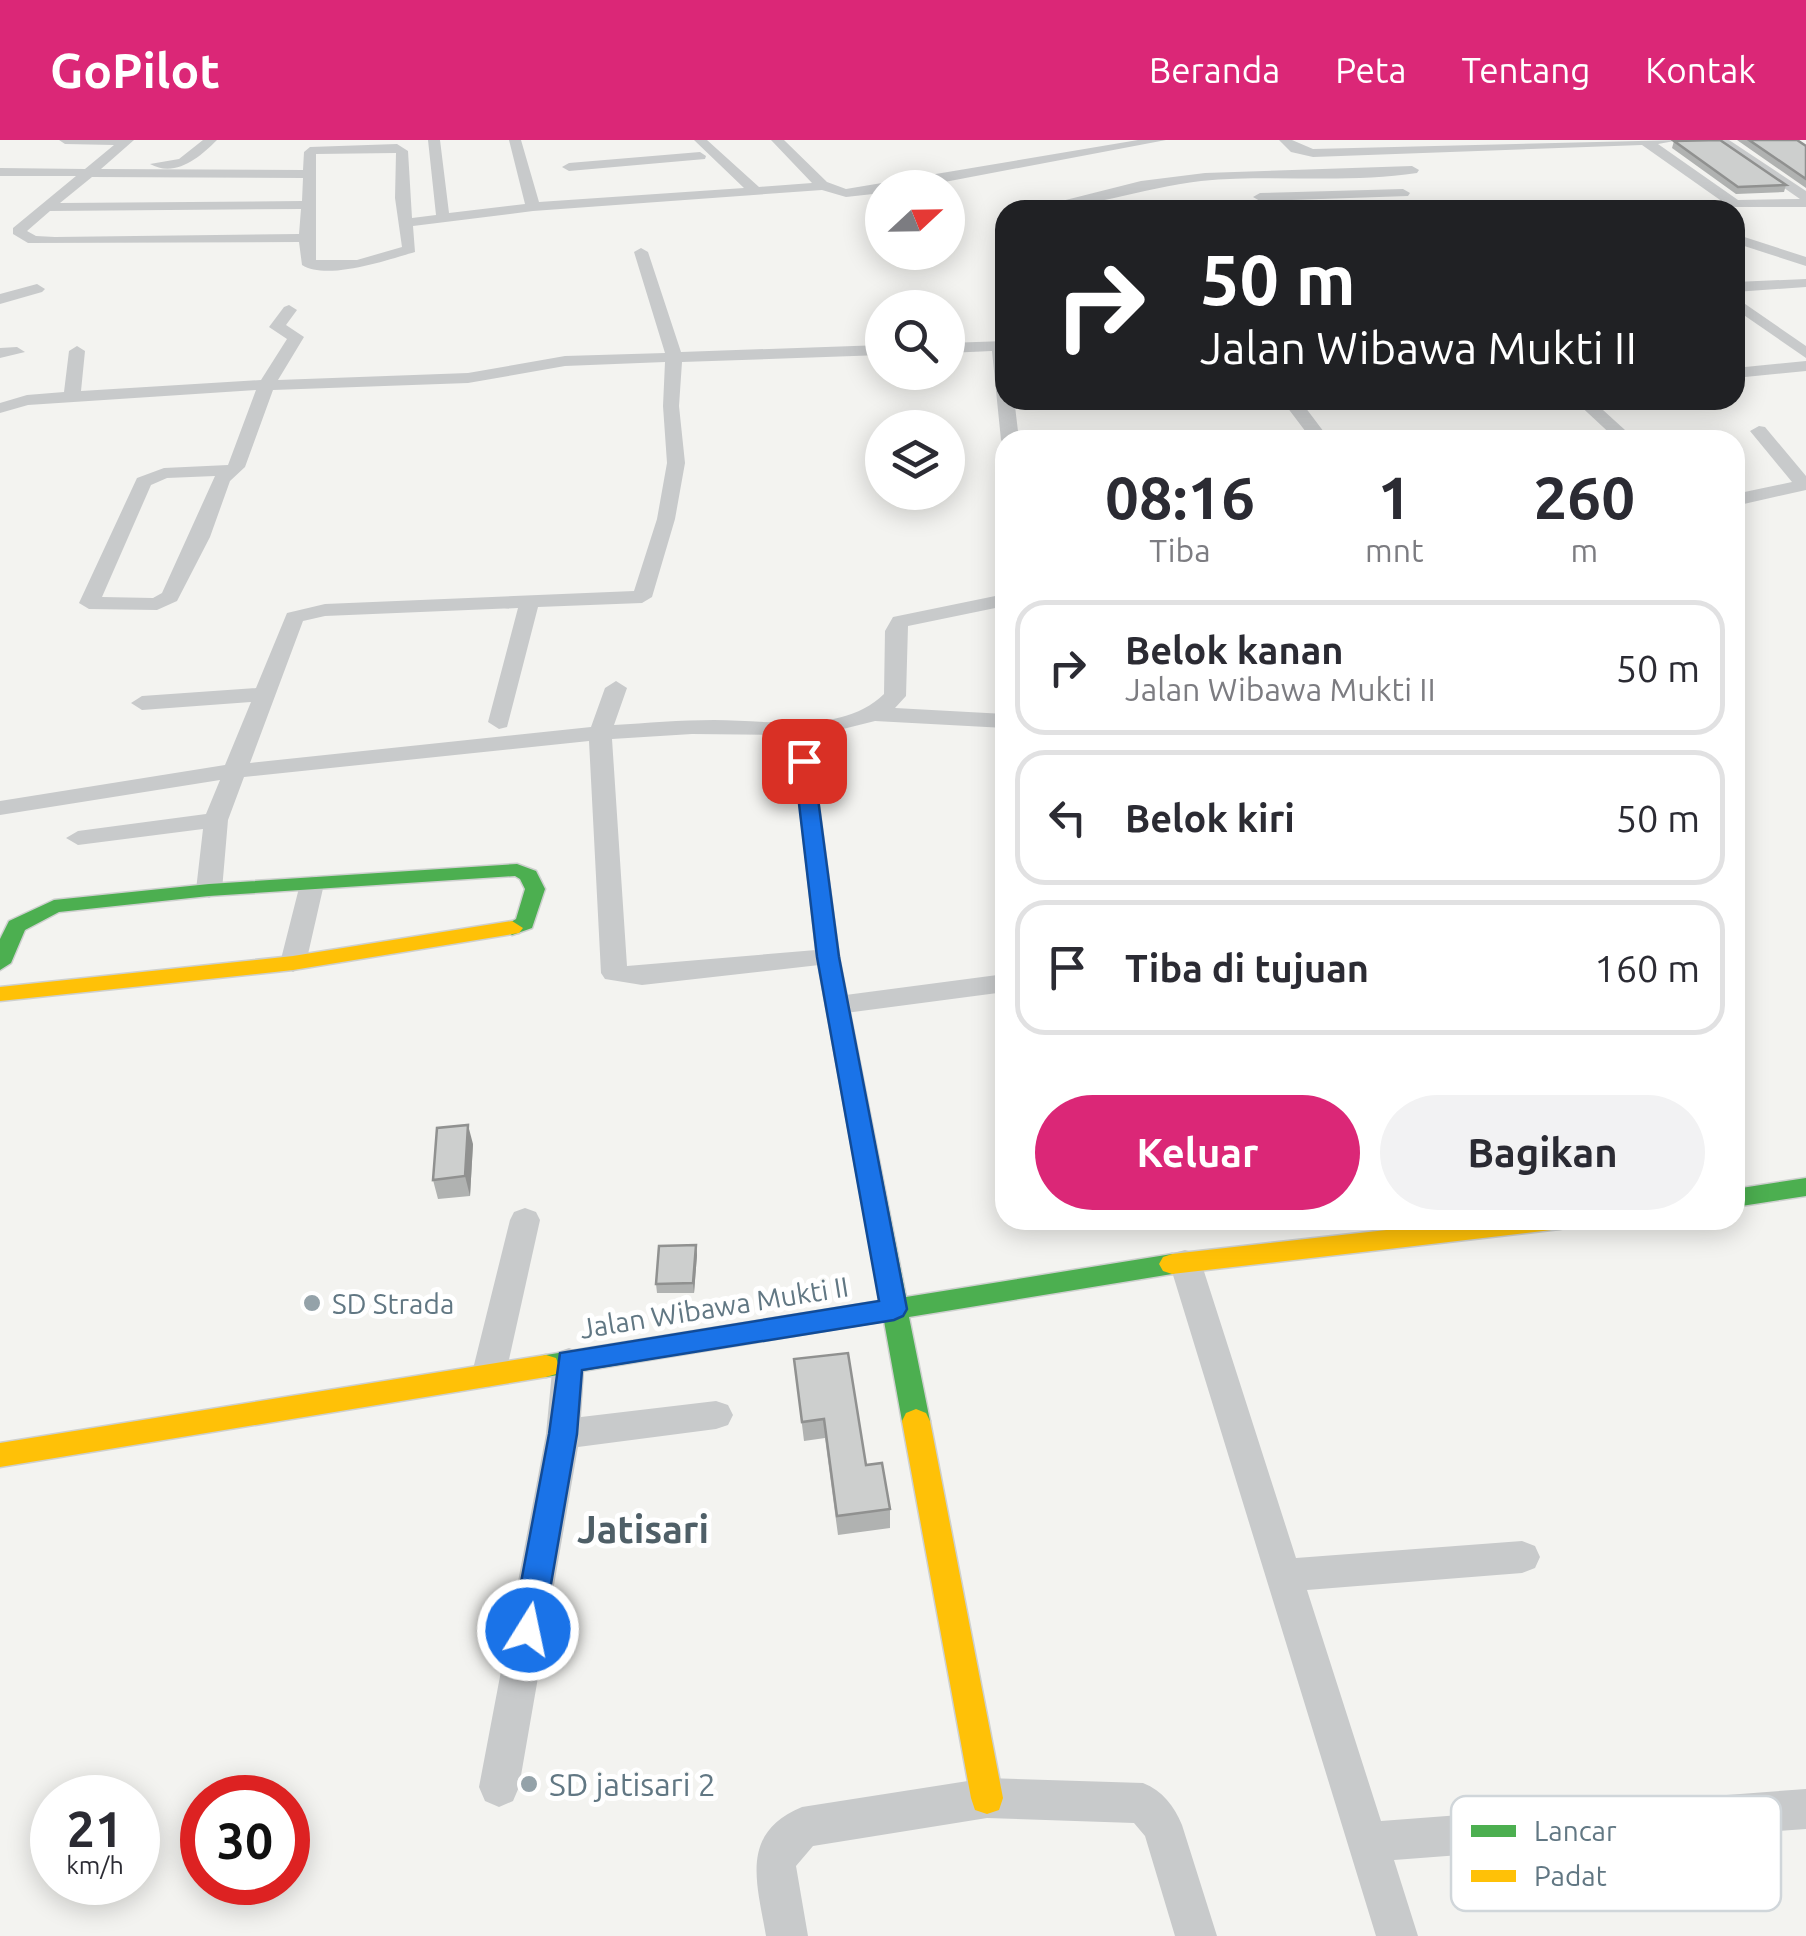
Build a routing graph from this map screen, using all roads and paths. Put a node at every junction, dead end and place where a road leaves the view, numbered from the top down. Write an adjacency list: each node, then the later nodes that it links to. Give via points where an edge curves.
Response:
1 (65, 140): 13 (street)
2 (211, 140): 21 (street, via 182,163)
3 (434, 140): 45 (street)
4 (515, 140): 44 (street)
5 (684, 140): 18 (street)
6 (700, 140): 32 (street)
7 (777, 140): 31 (street)
8 (1160, 140): 14 (street)
9 (1285, 140): 15 (street, via 1313,153)
10 (1645, 140): 11 (street); 15 (street); 38 (street)
11 (1674, 140)
12 (1722, 140): 39 (street)
13 (127, 141): 21 (street)
14 (1118, 142): 16 (street)
15 (1509, 143)
16 (1078, 153): 24 (street); 27 (street, via 1175,158)
17 (630, 156): 18 (street); 20 (street); 28 (street)
18 (700, 156): 34 (street)
19 (0, 163): 21 (street)
20 (570, 167)
21 (95, 170): 23 (street); 25 (street); 43 (street)
22 (1412, 170): 26 (street)
23 (0, 172)
24 (965, 173)
25 (310, 174): 42 (street); 46 (street, via 315,150 402,151)
26 (1244, 174): 27 (street); 35 (street)
27 (1205, 177): 36 (street)
28 (654, 178)
29 (602, 181): 40 (street)
30 (865, 189): 31 (street)
31 (832, 190): 32 (street)
32 (758, 193): 34 (street)
33 (1403, 193): 35 (street)
34 (740, 194): 40 (street)
35 (1260, 197): 37 (street)
36 (1076, 200)
37 (1262, 200)
38 (1730, 200)
39 (1806, 200): 41 (street)
40 (615, 202): 44 (street)
41 (1745, 203)
42 (308, 205): 43 (street); 49 (street)
43 (44, 207): 47 (street)
44 (532, 207): 45 (street)
45 (443, 218): 46 (street)
46 (406, 223): 49 (street, via 410,249 358,264 309,264)
47 (21, 225): 48 (street); 49 (street, via 24,237 42,240)
48 (0, 229)
49 (306, 238)
50 (1745, 241): 52 (street)
51 (1806, 248): 52 (street)
52 (1781, 250): 54 (street)
53 (640, 252): 66 (street)
54 (1806, 262)
55 (1806, 283): 56 (street)
56 (1745, 286)
57 (37, 289): 58 (street)
58 (0, 299)
59 (1745, 309): 65 (street)
60 (290, 310): 69 (street, via 277,327 296,337)
61 (995, 346): 62 (street)
62 (965, 347)
63 (77, 350): 70 (street)
64 (865, 350): 66 (street)
65 (1806, 353)
66 (674, 356): 69 (street, via 565,361 468,378); 80 (street, via 676,462 642,597)
67 (1806, 366): 68 (street)
68 (1745, 372)
69 (266, 386): 70 (street); 77 (street)
70 (72, 395): 71 (street)
71 (0, 408)
72 (1298, 410): 74 (street)
73 (1593, 410): 75 (street)
74 (1313, 430)
75 (1616, 430)
76 (1760, 431): 78 (street)
77 (232, 470): 77 (street, via 166,602 89,603 144,482 164,473)
78 (1805, 485): 79 (street)
79 (1745, 498)
80 (530, 599): 83 (street, via 294,617); 87 (street)
81 (995, 602): 85 (street, via 900,622 896,696)
82 (616, 688): 89 (street)
83 (264, 694): 84 (street); 90 (street)
84 (142, 703)
85 (875, 714): 86 (street); 88 (street)
86 (995, 720)
87 (499, 722)
88 (815, 726): 89 (street); 96 (street, via 804,761)
89 (600, 732): 90 (street); 96 (street, via 614,972 642,976)
90 (234, 768): 91 (street); 92 (street)
91 (0, 808)
92 (216, 820): 93 (street); 95 (street)
93 (78, 838)
94 (312, 884): 95 (street); 98 (street); 98 (street, via 517,870 529,874 535,888 525,923 500,933)
95 (209, 890): 97 (street, via 39,911 16,926)
96 (828, 957): 101 (street)
97 (0, 963)
98 (293, 963): 100 (street)
99 (995, 984): 101 (street)
100 (0, 994)
101 (838, 1005): 107 (street)
102 (1806, 1187): 103 (street)
103 (1745, 1196)
104 (525, 1220): 109 (street)
105 (1471, 1230): 106 (street, Jalan Wibawa Mukti II)
106 (1186, 1262): 107 (street, Jalan Wibawa Mukti II); 114 (street)
107 (894, 1309): 108 (street, Jalan Wibawa Mukti II); 116 (street)
108 (569, 1360): 109 (street, Jalan Wibawa Mukti II); 111 (street)
109 (489, 1373): 112 (street, Jalan Wibawa Mukti II)
110 (716, 1415): 111 (street)
111 (563, 1434): 115 (street)
112 (0, 1455)
113 (1522, 1557): 114 (street)
114 (1280, 1576): 120 (street)
115 (499, 1787)
116 (987, 1798): 121 (street, via 802,1828 774,1860); 122 (street, via 1143,1803 1162,1825)
117 (1806, 1809): 118 (street)
118 (1781, 1811)
119 (1451, 1836): 120 (street)
120 (1366, 1842): 123 (street)
121 (787, 1936)
122 (1196, 1936)
123 (1396, 1936)

